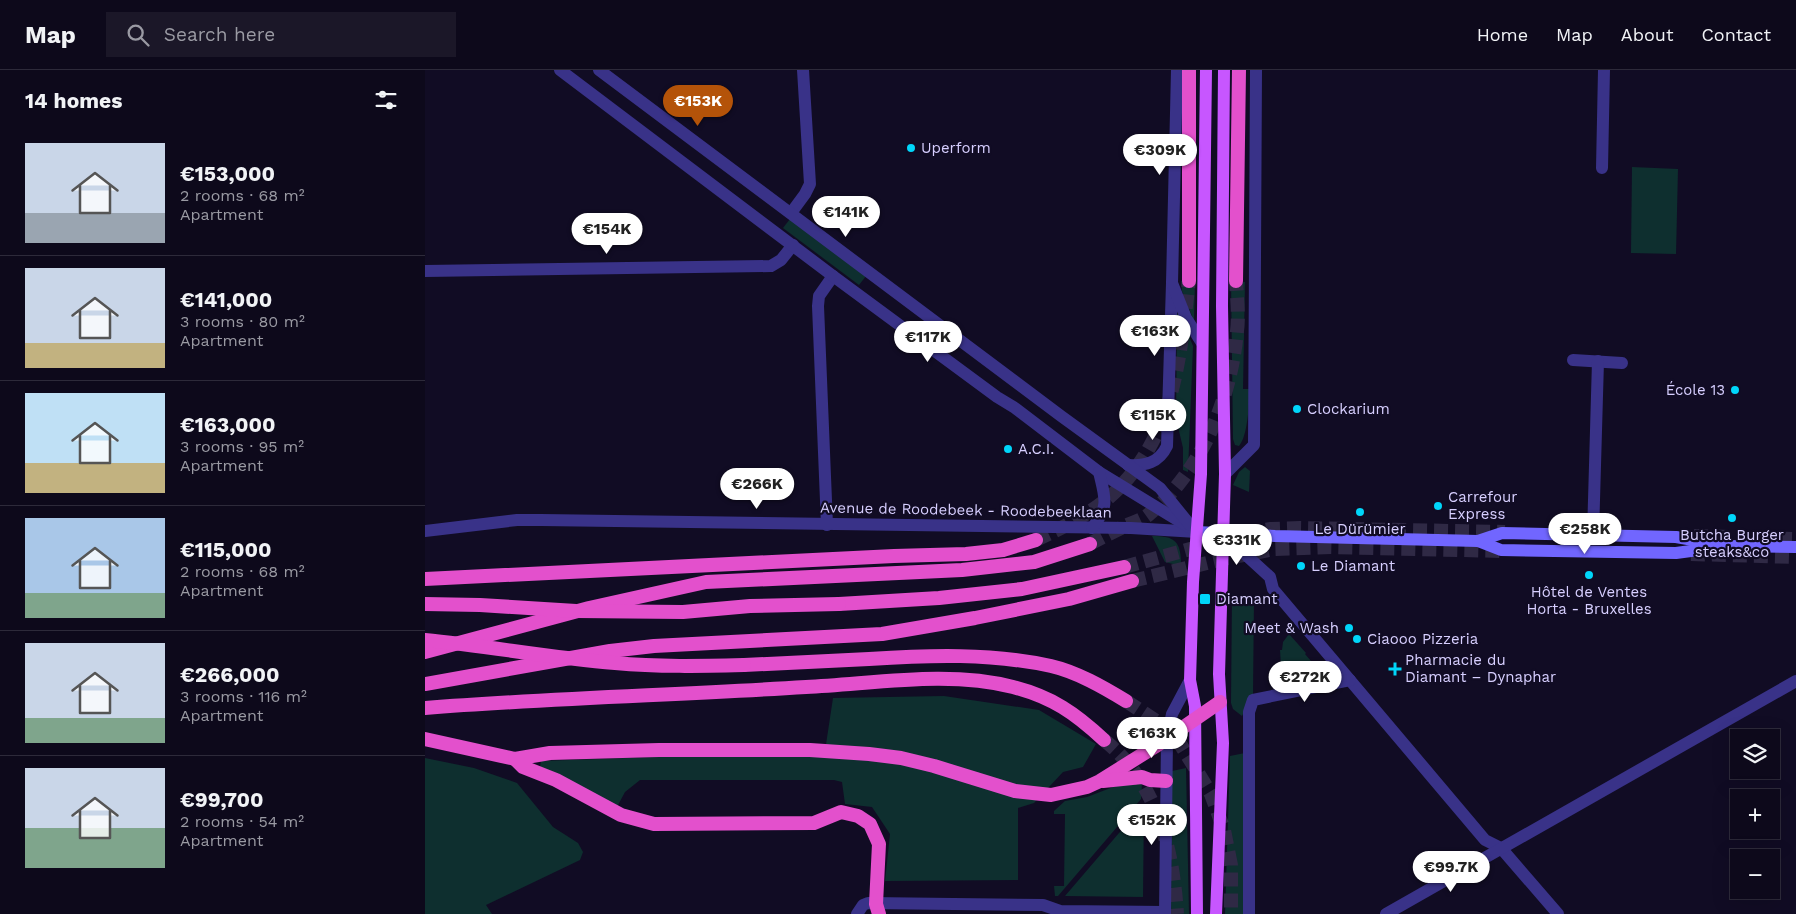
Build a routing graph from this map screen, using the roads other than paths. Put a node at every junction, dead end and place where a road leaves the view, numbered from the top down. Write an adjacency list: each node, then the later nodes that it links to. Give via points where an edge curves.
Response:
1 (560, 70): 12 (street)
2 (599, 70): 11 (street)
3 (803, 70): 14 (street, via 810,184)
4 (1177, 70): 20 (street)
5 (1189, 70): 18 (highway)
6 (1206, 70): 23 (main road)
7 (1223, 70): 29 (main road)
8 (1239, 70): 19 (highway)
9 (1256, 70): 29 (street, via 1254,445)
10 (1604, 70): 13 (street)
11 (619, 85): 12 (street); 14 (street)
12 (605, 104): 15 (street)
13 (1602, 168)
14 (791, 213): 21 (street)
15 (793, 245): 16 (street, via 781,260 771,266); 17 (street)
16 (425, 271)
17 (833, 276): 22 (street); 30 (street, via 819,296 818,306)
18 (1189, 281)
19 (1236, 281)
20 (1171, 283): 23 (street, via 1186,318); 27 (street, via 1167,446 1157,460 1141,466)
21 (891, 288): 22 (street); 27 (street)
22 (877, 307): 28 (street)
23 (1202, 343): 33 (main road)
24 (1573, 360): 25 (street)
25 (1598, 361): 26 (street); 35 (street)
26 (1622, 363)
27 (1128, 465): 33 (street, via 1160,488)
28 (1099, 472): 31 (street, via 1106,499); 33 (street)
29 (1225, 474): 34 (main road)
30 (827, 525): 31 (street, Avenue de Roodebeek - Roodebeeklaan); 32 (street, Avenue de Roodebeek - Roodebeeklaan, via 541,520)
31 (1092, 528): 33 (street, Avenue de Roodebeek - Roodebeeklaan)
32 (425, 531)
33 (1197, 532): 34 (main road, Avenue de Roodebeek - Roodebeeklaan); 48 (main road)
34 (1223, 534): 37 (main road, Avenue de Roodebeek - Roodebeeklaan); 49 (street, via 1270,577 1273,589); 53 (main road)
35 (1593, 535): 37 (main road, Avenue de Roodebeek - Roodebeeklaan, via 1502,533); 39 (main road, Avenue de Roodebeek - Roodebeeklaan, via 1676,537); 41 (main road, Avenue de Roodebeek - Roodebeeklaan)
36 (1036, 540): 43 (highway, via 1003,550 966,554)
37 (1477, 541): 41 (main road, Avenue de Roodebeek - Roodebeeklaan, via 1501,550)
38 (1090, 544): 47 (highway, via 1034,562 962,570 705,582 589,608)
39 (1728, 546): 40 (main road, Avenue de Roodebeek - Roodebeeklaan); 41 (main road, Avenue de Roodebeek - Roodebeeklaan, via 1676,553)
40 (1796, 547)
41 (1564, 551)
42 (1124, 567): 45 (highway, bridge, via 1022,589 839,604 750,606 683,612)
43 (425, 579)
44 (1132, 582): 51 (highway, via 1069,599 883,634 645,647)
45 (425, 604)
46 (425, 640): 52 (highway, bridge, via 615,664 683,667 979,656 1050,666 1106,689)
47 (425, 652)
48 (1189, 680): 55 (main road); 56 (street, via 1172,714)
49 (1350, 680): 62 (street, via 1485,840); 69 (street, via 1253,700 1249,712)
50 (1796, 681): 62 (street)
51 (425, 684)
52 (1126, 701)
53 (1221, 702): 55 (highway); 68 (main road, via 1223,743)
54 (425, 708): 58 (highway, via 880,681 951,680 1013,687 1042,696 1069,710)
55 (1195, 719): 56 (highway); 67 (main road)
56 (1167, 738): 60 (highway); 61 (street)
57 (425, 739): 59 (highway)
58 (1104, 740)
59 (515, 760): 60 (highway, via 550,753 810,750 901,758 1015,791 1051,795); 63 (highway, via 523,767 556,780 621,815 654,824 814,823 841,812 858,816 870,824 879,844)
60 (1100, 781): 61 (highway, via 1142,777)
61 (1166, 781): 65 (street)
62 (1501, 848): 70 (street); 71 (street)
63 (877, 909): 64 (street, via 1043,905); 66 (street, via 863,905)
64 (1057, 913): 65 (street)
65 (1165, 913)
66 (857, 914)
67 (1197, 914)
68 (1216, 914)
69 (1249, 914)
70 (1386, 914)
71 (1558, 914)

